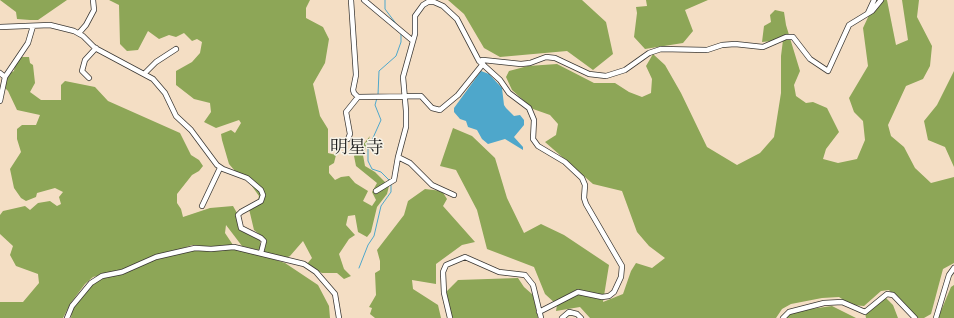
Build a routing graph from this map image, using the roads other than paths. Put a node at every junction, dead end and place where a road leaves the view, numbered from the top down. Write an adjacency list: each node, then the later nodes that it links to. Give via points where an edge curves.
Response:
1 (93, 0): 9 (street, via 94,10)
2 (351, 0): 19 (street, via 356,75 353,90)
3 (364, 0): 10 (street)
4 (874, 0): 6 (street)
5 (881, 0): 6 (street)
6 (868, 13): 13 (street, via 849,25 828,71 810,59 793,37 786,37 763,47 735,44 707,50 661,49 649,53 625,70 606,76 589,74 555,58 546,57 521,64 483,60)
7 (33, 26): 8 (street); 9 (street, via 50,25); 16 (street, via 28,43)
8 (0, 27)
9 (79, 33): 11 (street)
10 (413, 42): 13 (street, via 415,16 418,10 428,2 434,2 443,6 457,19); 18 (street, via 403,77)
11 (96, 48): 15 (street); 17 (street, via 85,60 82,71)
12 (176, 49): 15 (street, via 156,62)
13 (481, 63): 18 (street, via 458,95 440,110 432,108 421,96); 29 (street, via 500,80 509,93 529,108 534,120 533,139 538,146 565,162 582,178 586,204 622,266 621,277 614,292 609,296 578,292)
14 (0, 73): 16 (street)
15 (144, 74): 23 (street, via 161,86 176,116 191,130)
16 (5, 77): 20 (street)
17 (89, 78)
18 (405, 96): 19 (street); 22 (street, via 406,127)
19 (358, 97): 21 (street, via 346,112 350,134)
20 (0, 101)
21 (348, 139)
22 (398, 157): 24 (street, via 392,183); 25 (street, via 410,163 432,185)
23 (220, 168): 26 (street); 27 (street, via 247,178 262,193 263,198 258,204 238,215 241,228 258,235 264,241)
24 (376, 191)
25 (454, 195)
26 (202, 206)
27 (261, 253): 30 (street, via 234,247 200,247 156,257 122,272 95,279 72,306); 31 (street, via 304,264 316,272 335,294)
28 (954, 268): 38 (street, via 949,275)
29 (539, 312): 32 (street, via 533,286 525,274 499,272 465,257 446,265 442,272); 33 (street)
30 (67, 318)
31 (339, 318)
32 (450, 318)
33 (541, 318)
34 (562, 318): 35 (street, via 573,312)
35 (581, 318)
36 (783, 318): 37 (street, via 789,312 824,303 842,302 865,312 890,294)
37 (915, 318)
38 (936, 318)

